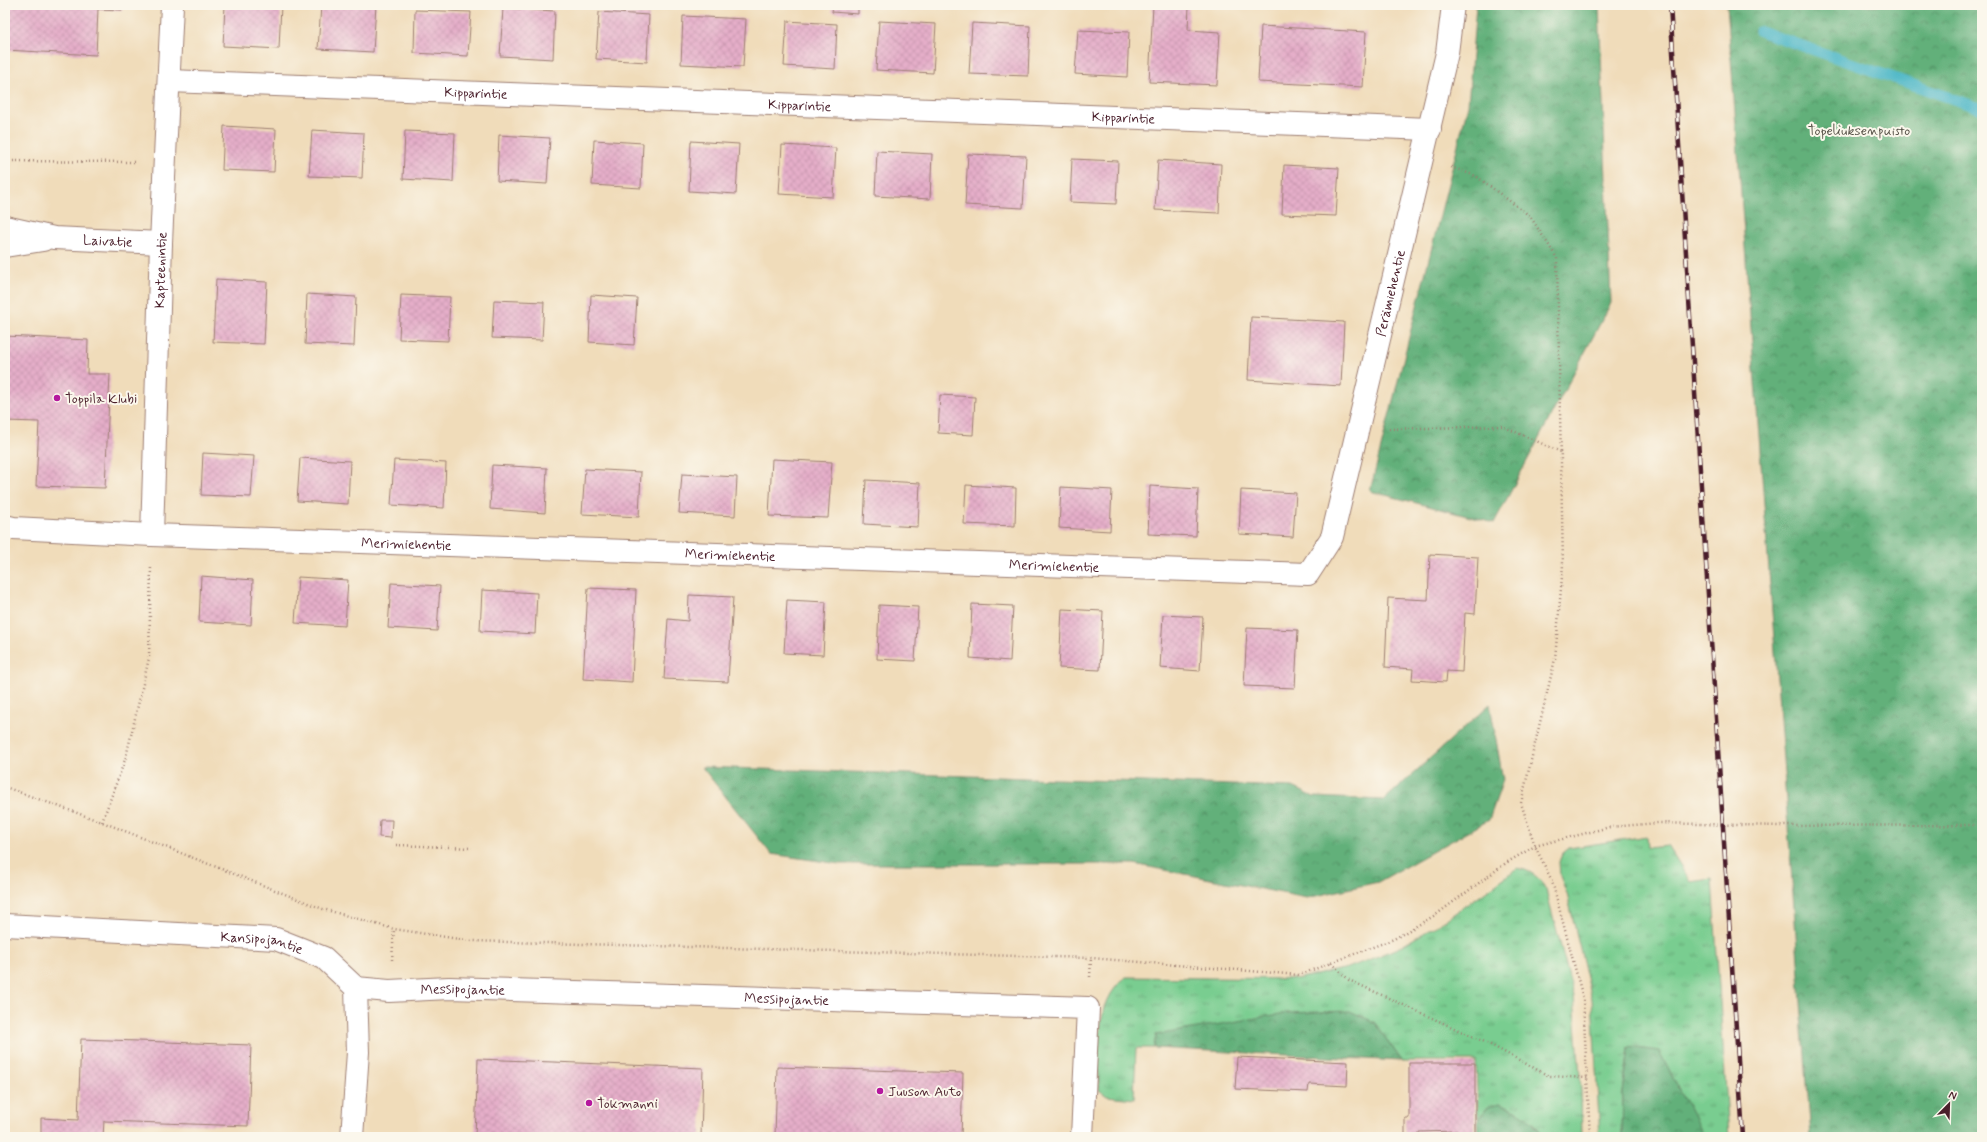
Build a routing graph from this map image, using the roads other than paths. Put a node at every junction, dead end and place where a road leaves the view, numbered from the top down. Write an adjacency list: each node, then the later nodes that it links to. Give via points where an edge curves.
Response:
1 (172, 5): 3 (street, Kapteenintie)
2 (1454, 5): 4 (street, Perämiehentie, via 1447,53)
3 (169, 81): 4 (street, Kipparintie); 7 (street, Kapteenintie)
4 (1430, 129): 11 (street, Perämiehentie, via 1332,537)
5 (5, 227): 6 (street, Laivatie)
6 (54, 238): 7 (street, Laivatie); 8 (street, Laivatie)
7 (161, 243): 10 (street, Kapteenintie)
8 (5, 246)
9 (5, 526): 10 (street, Merimiehentie)
10 (152, 535): 11 (street, Merimiehentie)
11 (1308, 574)
12 (5, 925): 13 (street, Kansipojantie, via 276,939 324,958)
13 (356, 988): 14 (street, via 358,1052); 15 (street, Messipojantie, via 389,991 449,988 1088,1008)
14 (352, 1137)
15 (1082, 1137)

